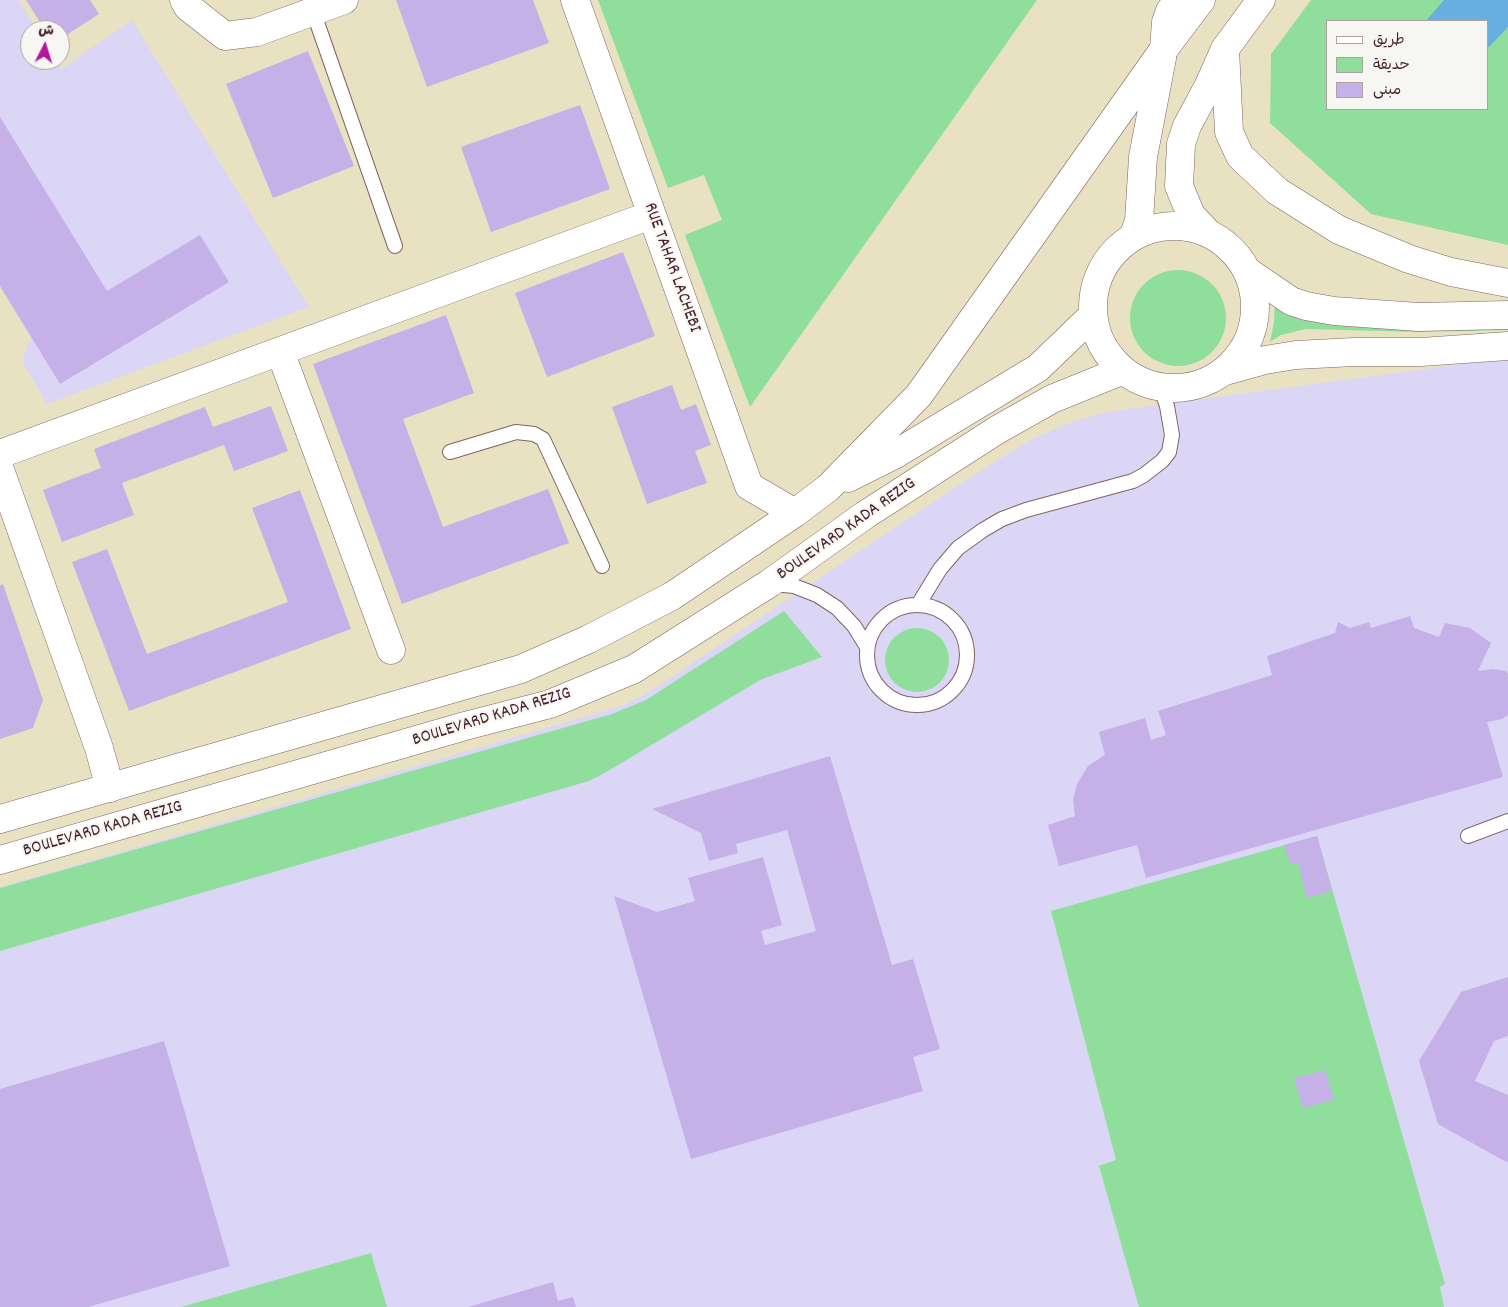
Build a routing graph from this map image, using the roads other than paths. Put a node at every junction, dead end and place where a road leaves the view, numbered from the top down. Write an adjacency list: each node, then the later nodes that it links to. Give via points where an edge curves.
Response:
1 (184, 0): 7 (main road, via 188,7 225,36 258,32)
2 (344, 0): 7 (main road)
3 (576, 0): 10 (main road, RUE TAHAR LACHEBI)
4 (1178, 0): 8 (main road, via 1166,22)
5 (1201, 0): 8 (main road)
6 (1261, 0): 9 (main road)
7 (313, 11): 13 (lane)
8 (1164, 49): 12 (main road, via 1143,157 1139,220); 26 (main road, via 919,395)
9 (1225, 49): 11 (main road, via 1187,126 1182,144 1179,186 1191,214); 15 (main road, via 1229,132 1240,156 1276,191 1339,230 1409,259 1451,272)
10 (651, 215): 19 (main road); 27 (main road, RUE TAHAR LACHEBI, via 750,486)
11 (1208, 233): 12 (main road, via 1171,225); 14 (main road, via 1237,255)
12 (1134, 235): 17 (main road, via 1108,256)
13 (395, 246)
14 (1247, 271): 16 (main road, via 1291,301 1334,311 1418,317); 21 (main road, via 1256,307 1254,325 1248,343)
15 (1508, 283)
16 (1508, 315)
17 (1091, 317): 20 (main road, via 1101,347); 26 (main road, BOULEVARD KADA REZIG, via 1038,368 894,455)
18 (1508, 346): 21 (main road, via 1296,355)
19 (280, 351): 24 (main road); 32 (main road)
20 (1121, 371): 22 (main road, via 1145,385); 29 (main road, BOULEVARD KADA REZIG, via 1052,399 997,430 865,515)
21 (1225, 371): 22 (main road, via 1201,385 1173,390)
22 (1161, 388): 30 (lane, via 1172,434 1169,452 1162,461 1133,481 1026,510 983,530 958,548 940,569)
23 (450, 452): 28 (lane, via 516,432 534,434 543,439)
24 (0, 454)
25 (0, 470): 33 (main road, via 99,748)
26 (828, 488): 27 (main road)
27 (795, 513): 33 (main road, via 672,596 589,639 521,669)
28 (602, 566)
29 (770, 583): 31 (lane, via 794,586 824,599 854,626); 37 (main road, BOULEVARD KADA REZIG, via 634,669 550,704)
30 (918, 605): 31 (lane, via 900,608 885,616 873,630); 31 (lane, via 935,608 950,616 963,634 967,663 962,679 951,693 921,706 906,705 892,699 871,677)
31 (867, 647)
32 (391, 650)
33 (110, 788): 34 (main road)
34 (0, 819)
35 (1508, 821): 36 (lane)
36 (1468, 836)
37 (0, 860)

